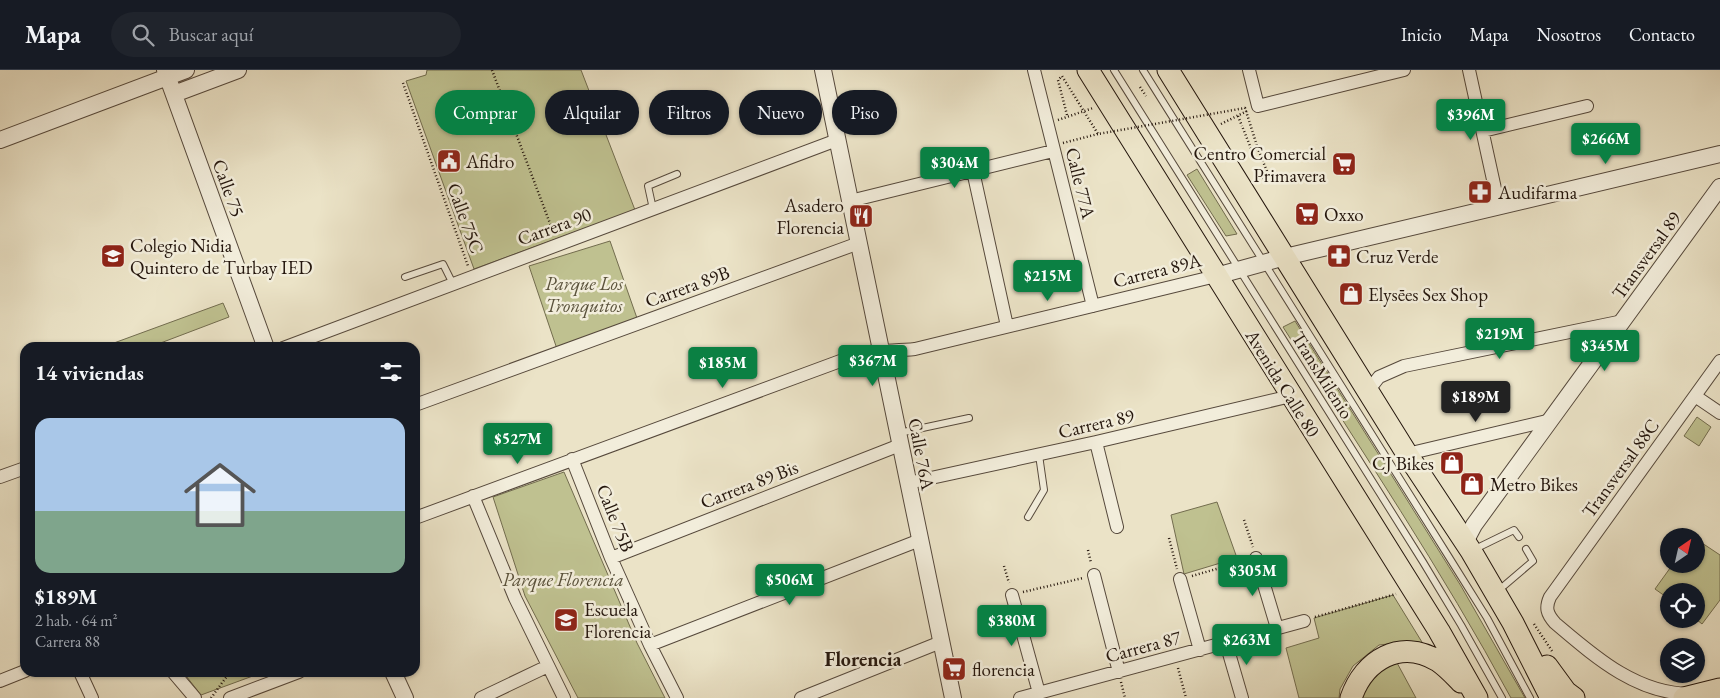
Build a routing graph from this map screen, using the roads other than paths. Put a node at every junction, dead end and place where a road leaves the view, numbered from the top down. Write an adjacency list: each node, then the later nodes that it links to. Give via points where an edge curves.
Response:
1 (186, 70): 12 (street)
2 (238, 70): 13 (street)
3 (823, 70): 17 (street, Calle 76A)
4 (1034, 70): 18 (street, Calle 77A)
5 (1088, 70): 30 (highway, Avenida Calle 80)
6 (1114, 70): 29 (lane, TransMilenio)
7 (1143, 70): 28 (lane, TransMilenio)
8 (1168, 70): 27 (highway)
9 (1249, 70): 10 (street, via 1258,106)
10 (1404, 70)
11 (1469, 70): 15 (street)
12 (166, 73): 13 (street, Calle 75); 16 (street)
13 (174, 94): 36 (street, Calle 75)
14 (1588, 106): 15 (street)
15 (1482, 131): 24 (street)
16 (0, 140)
17 (837, 140): 23 (street, Calle 76A); 25 (street, Carrera 90)
18 (1053, 151): 20 (street); 33 (street, Calle 77A)
19 (1720, 154): 24 (street, Carrera 89A)
20 (973, 170): 23 (street); 35 (street)
21 (677, 174): 25 (lane, via 648,186)
22 (1720, 187): 34 (street, Transversal 89)
23 (850, 201): 26 (street, Calle 76A)
24 (1499, 207): 27 (street, Carrera 89A)
25 (653, 210): 32 (street, Carrera 90)
26 (859, 243): 38 (street, Calle 76A); 43 (street, Carrera 89B)
27 (1285, 257): 28 (street, Carrera 89A); 40 (highway)
28 (1264, 263): 29 (street, Carrera 89A); 100 (lane, TransMilenio, via 1447,554)
29 (1239, 269): 30 (street, Carrera 89A); 99 (lane, TransMilenio, via 1423,562)
30 (1216, 276): 33 (street, Carrera 89A); 41 (highway, Avenida Calle 80)
31 (405, 277): 32 (lane, via 443,264)
32 (454, 284): 37 (street, Carrera 90)
33 (1092, 306): 35 (street, Carrera 89A)
34 (1623, 321): 40 (street, via 1404,366 1379,377); 46 (street, Transversal 89)
35 (1007, 326): 38 (street, Carrera 89A, via 915,349)
36 (264, 342)
37 (299, 342)
38 (881, 349): 47 (street, Calle 76A); 51 (street, Carrera 89A, via 862,352)
39 (1720, 361): 42 (street, Transversal 88C)
40 (1368, 391): 49 (highway)
41 (1291, 396): 48 (street, Carrera 89); 98 (highway, Avenida Calle 80, via 1439,631)
42 (1695, 396): 44 (street); 85 (street, Transversal 88C, via 1550,597 1546,610 1608,666 1643,685 1676,694)
43 (420, 403)
44 (1720, 413)
45 (969, 418): 47 (lane)
46 (1550, 420): 49 (street); 61 (street, Transversal 89, via 1474,524)
47 (899, 439): 54 (street, Calle 76A); 63 (street, Carrera 89 Bis)
48 (1096, 442): 50 (street, Carrera 89); 58 (street)
49 (1407, 454): 61 (highway)
50 (1039, 455): 54 (street, Carrera 89); 57 (lane, via 1044,490)
51 (572, 459): 55 (street, Carrera 89A); 63 (street, Calle 75B)
52 (20, 470): 53 (street)
53 (0, 477)
54 (908, 483): 60 (street, Calle 76A)
55 (473, 496): 56 (street, Carrera 89A); 76 (street, via 514,598)
56 (420, 516)
57 (1028, 517)
58 (1117, 527)
59 (1519, 537): 61 (lane, via 1514,530)
60 (920, 540): 72 (street, Calle 76A); 74 (street)
61 (1468, 546): 67 (highway)
62 (1526, 549): 67 (lane, via 1534,561)
63 (611, 558): 74 (street, Calle 75B)
64 (1256, 558): 71 (street)
65 (1094, 575): 77 (street)
66 (1180, 579): 75 (street)
67 (1496, 592): 70 (highway)
68 (1012, 595): 84 (street)
69 (1304, 621): 71 (street, Carrera 87)
70 (1513, 623): 101 (highway); 102 (highway)
71 (1277, 628): 73 (street, Carrera 87)
72 (941, 642): 93 (street); 94 (street, Calle 76A)
73 (1226, 643): 75 (street, Carrera 87); 96 (street)
74 (650, 645): 92 (street, Calle 75B)
75 (1200, 650): 77 (street, Carrera 87)
76 (548, 666): 90 (street); 91 (street)
77 (1119, 672): 84 (street, Carrera 87)
78 (20, 673): 83 (street)
79 (82, 677): 87 (street)
80 (177, 677): 88 (street)
81 (286, 677): 89 (street)
82 (396, 677): 86 (street)
83 (0, 680)
84 (1039, 693): 95 (street, Carrera 87)
85 (1702, 694)
86 (406, 695)
87 (92, 698)
88 (195, 698)
89 (230, 698)
90 (481, 698)
91 (564, 698)
92 (677, 698)
93 (801, 698)
94 (953, 698)
95 (1020, 698)
96 (1242, 698)
97 (1350, 698): 98 (highway, via 1360,678 1376,660 1406,652 1428,656 1440,663)
98 (1477, 698)
99 (1502, 698)
100 (1530, 698)
101 (1551, 698)
102 (1574, 698)

